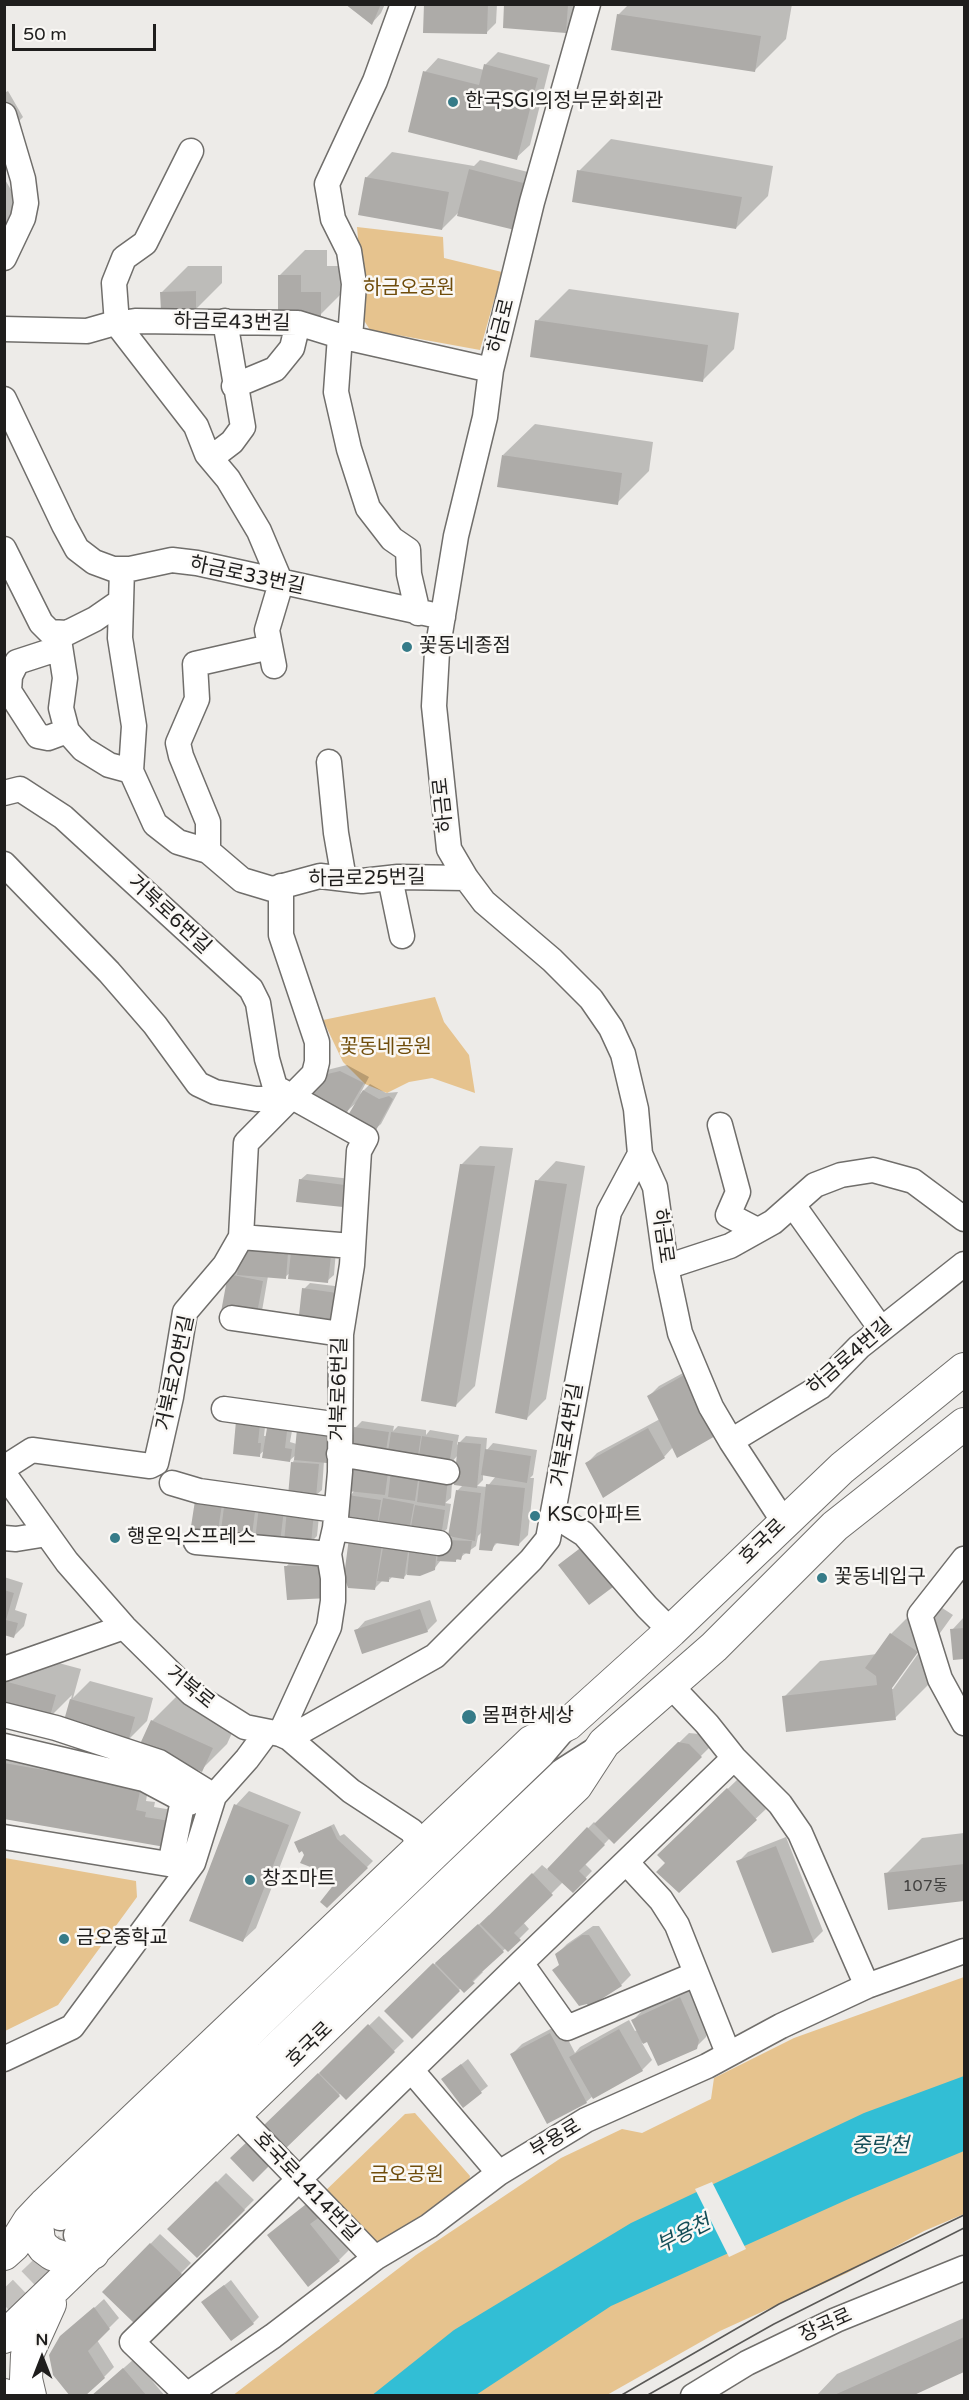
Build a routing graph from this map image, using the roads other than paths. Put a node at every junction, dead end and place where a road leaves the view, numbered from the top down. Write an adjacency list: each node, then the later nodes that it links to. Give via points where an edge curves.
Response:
1 (403, 4): 11 (street, via 375,81 327,184 333,219 349,251 354,284)
2 (588, 4): 12 (street, 하금로, via 532,202)
3 (4, 115): 5 (street, via 26,203)
4 (191, 151): 9 (street, via 145,243 124,258 114,284)
5 (14, 218): 6 (street)
6 (4, 258)
7 (225, 321): 8 (street, 하금로43번길); 9 (street, 하금로43번길); 13 (street)
8 (298, 323): 11 (street, 하금로43번길); 13 (street, via 292,348 274,369)
9 (117, 324): 10 (street, 하금로43번길, via 87,331); 15 (street, via 196,426)
10 (4, 329)
11 (345, 337): 12 (street, 하금로43번길); 20 (street, via 336,392 349,449 368,508 392,538 408,550)
12 (491, 370): 21 (street, 하금로, via 485,417 456,536)
13 (234, 386): 15 (street, via 243,427 232,442)
14 (4, 399): 17 (street, 하금로33번길, via 77,549 94,562)
15 (211, 458): 18 (street, via 260,531)
16 (4, 549): 22 (street, via 41,623)
17 (122, 569): 18 (street, 하금로33번길, via 172,560); 19 (street, 하금로25번길)
18 (281, 583): 20 (street, 하금로33번길); 27 (street, via 267,630 272,657 195,663 197,699 178,742 208,822)
19 (121, 601): 22 (street); 25 (street, 하금로25번길, via 120,638 134,726)
20 (418, 613): 21 (street, 하금로33번길)
21 (443, 617): 30 (street, 하금로, via 434,706 449,849)
22 (59, 641): 23 (street, via 65,678 61,708); 23 (street, via 17,662 9,690 38,736 48,738)
23 (67, 731): 25 (street, via 83,749 110,765)
24 (329, 762): 31 (street)
25 (131, 771): 27 (street, 하금로25번길, via 155,824 178,842)
26 (4, 793): 34 (street, 거북로6번길, via 20,789 63,817 250,989 258,1003 267,1059)
27 (208, 851): 32 (street, 하금로25번길, via 242,880 272,889)
28 (4, 864): 34 (street, via 110,972 198,1084 215,1092 256,1099 271,1099)
29 (390, 878): 30 (street, 하금로25번길); 31 (street, 하금로25번길); 33 (street)
30 (466, 878): 36 (street, 하금로, via 484,902 583,991 611,1028 623,1054 636,1109)
31 (344, 879): 32 (street, 하금로25번길, via 320,876)
32 (281, 886): 34 (street, 거북로20번길, via 281,935 317,1042 314,1074)
33 (402, 936)
34 (284, 1092): 40 (street, 거북로20번길, via 246,1143); 41 (street, 거북로6번길, via 366,1138 359,1151)
35 (720, 1125): 39 (street, via 738,1192 728,1215)
36 (640, 1154): 43 (street, 하금로, via 655,1186); 57 (street, 거북로4번길, via 609,1212)
37 (793, 1205): 38 (street, via 815,1185 841,1175 873,1170 913,1181); 39 (street); 45 (street)
38 (964, 1219)
39 (757, 1230): 43 (street, via 730,1246)
40 (241, 1237): 41 (street); 53 (street, 거북로20번길, via 225,1265 185,1312 156,1463 150,1466 32,1450)
41 (352, 1246): 46 (street, 거북로6번길)
42 (964, 1264): 45 (street, 하금로4번길)
43 (666, 1267): 51 (street, 하금로, via 680,1333 711,1407)
44 (232, 1318): 46 (street)
45 (881, 1329): 51 (street, 하금로4번길, via 820,1387)
46 (340, 1334): 50 (street, 거북로6번길)
47 (964, 1369): 59 (main road, 호국로, via 842,1468)
48 (224, 1409): 50 (street)
49 (964, 1424): 69 (main road, 호국로, via 835,1526 714,1647)
50 (340, 1425): 52 (street, 거북로6번길)
51 (731, 1441): 59 (street, 하금로)
52 (339, 1454): 54 (street); 58 (street, 거북로6번길)
53 (4, 1468)
54 (447, 1472)
55 (4, 1474): 60 (street, 거북로)
56 (172, 1483): 58 (street)
57 (554, 1515): 67 (street, via 584,1534); 73 (street, 거북로4번길, via 548,1539 531,1560 435,1656)
58 (335, 1519): 63 (street); 64 (street, 거북로6번길)
59 (784, 1522): 67 (main road, 호국로)
60 (47, 1534): 61 (street); 66 (street, 거북로)
61 (4, 1538)
62 (196, 1542): 64 (street)
63 (439, 1543)
64 (329, 1554): 73 (street, 거북로6번길, via 333,1601 329,1627)
65 (964, 1559): 71 (street, via 920,1615 940,1679)
66 (124, 1627): 68 (street); 73 (street, 거북로, via 191,1693 245,1727)
67 (671, 1630): 72 (main road, 호국로)
68 (4, 1669)
69 (670, 1685): 74 (main road, 호국로); 76 (street)
70 (4, 1715): 77 (street, via 159,1762)
71 (964, 1722)
72 (568, 1724): 79 (main road, 호국로, via 531,1742); 91 (street, 호국로, via 542,1755)
73 (278, 1735): 77 (street, via 247,1759); 79 (street, 거북로, via 351,1791 412,1831)
74 (604, 1743): 88 (main road, 호국로, via 576,1786); 91 (street, 호국로, via 562,1771)
75 (4, 1746): 78 (street, via 144,1779 186,1802 168,1864)
76 (734, 1758): 80 (street); 84 (street, via 780,1804 800,1833)
77 (214, 1796): 86 (street, via 193,1863 72,2027)
78 (4, 1837)
79 (420, 1846): 91 (main road, 호국로)
80 (626, 1862): 82 (street); 83 (street, via 661,1900 677,1925)
81 (964, 1952): 84 (street, 부용로)
82 (521, 1963): 83 (street, via 567,2028); 87 (street)
83 (696, 1974): 85 (street)
84 (867, 1986): 85 (street, 부용로)
85 (728, 2053): 89 (street, 부용로, via 586,2121)
86 (4, 2059)
87 (412, 2071): 89 (street); 90 (street)
88 (237, 2115): 90 (street, 호국로1414번길); 91 (main road, 호국로)
89 (499, 2174): 94 (street, 부용로, via 429,2226)
90 (299, 2179): 94 (street, 호국로1414번길); 98 (street, via 132,2342)
91 (61, 2226): 92 (main road); 93 (main road, 호국로, via 14,2245); 96 (main road, 호국로)
92 (4, 2243)
93 (4, 2254)
94 (375, 2258): 98 (street, 부용로, via 273,2336)
95 (964, 2268): 100 (street, 장곡로, via 836,2320 747,2363)
96 (56, 2289): 97 (main road, 호국로); 99 (main road, via 27,2355)
97 (4, 2337)
98 (187, 2394)
99 (30, 2396)
100 (693, 2396)

